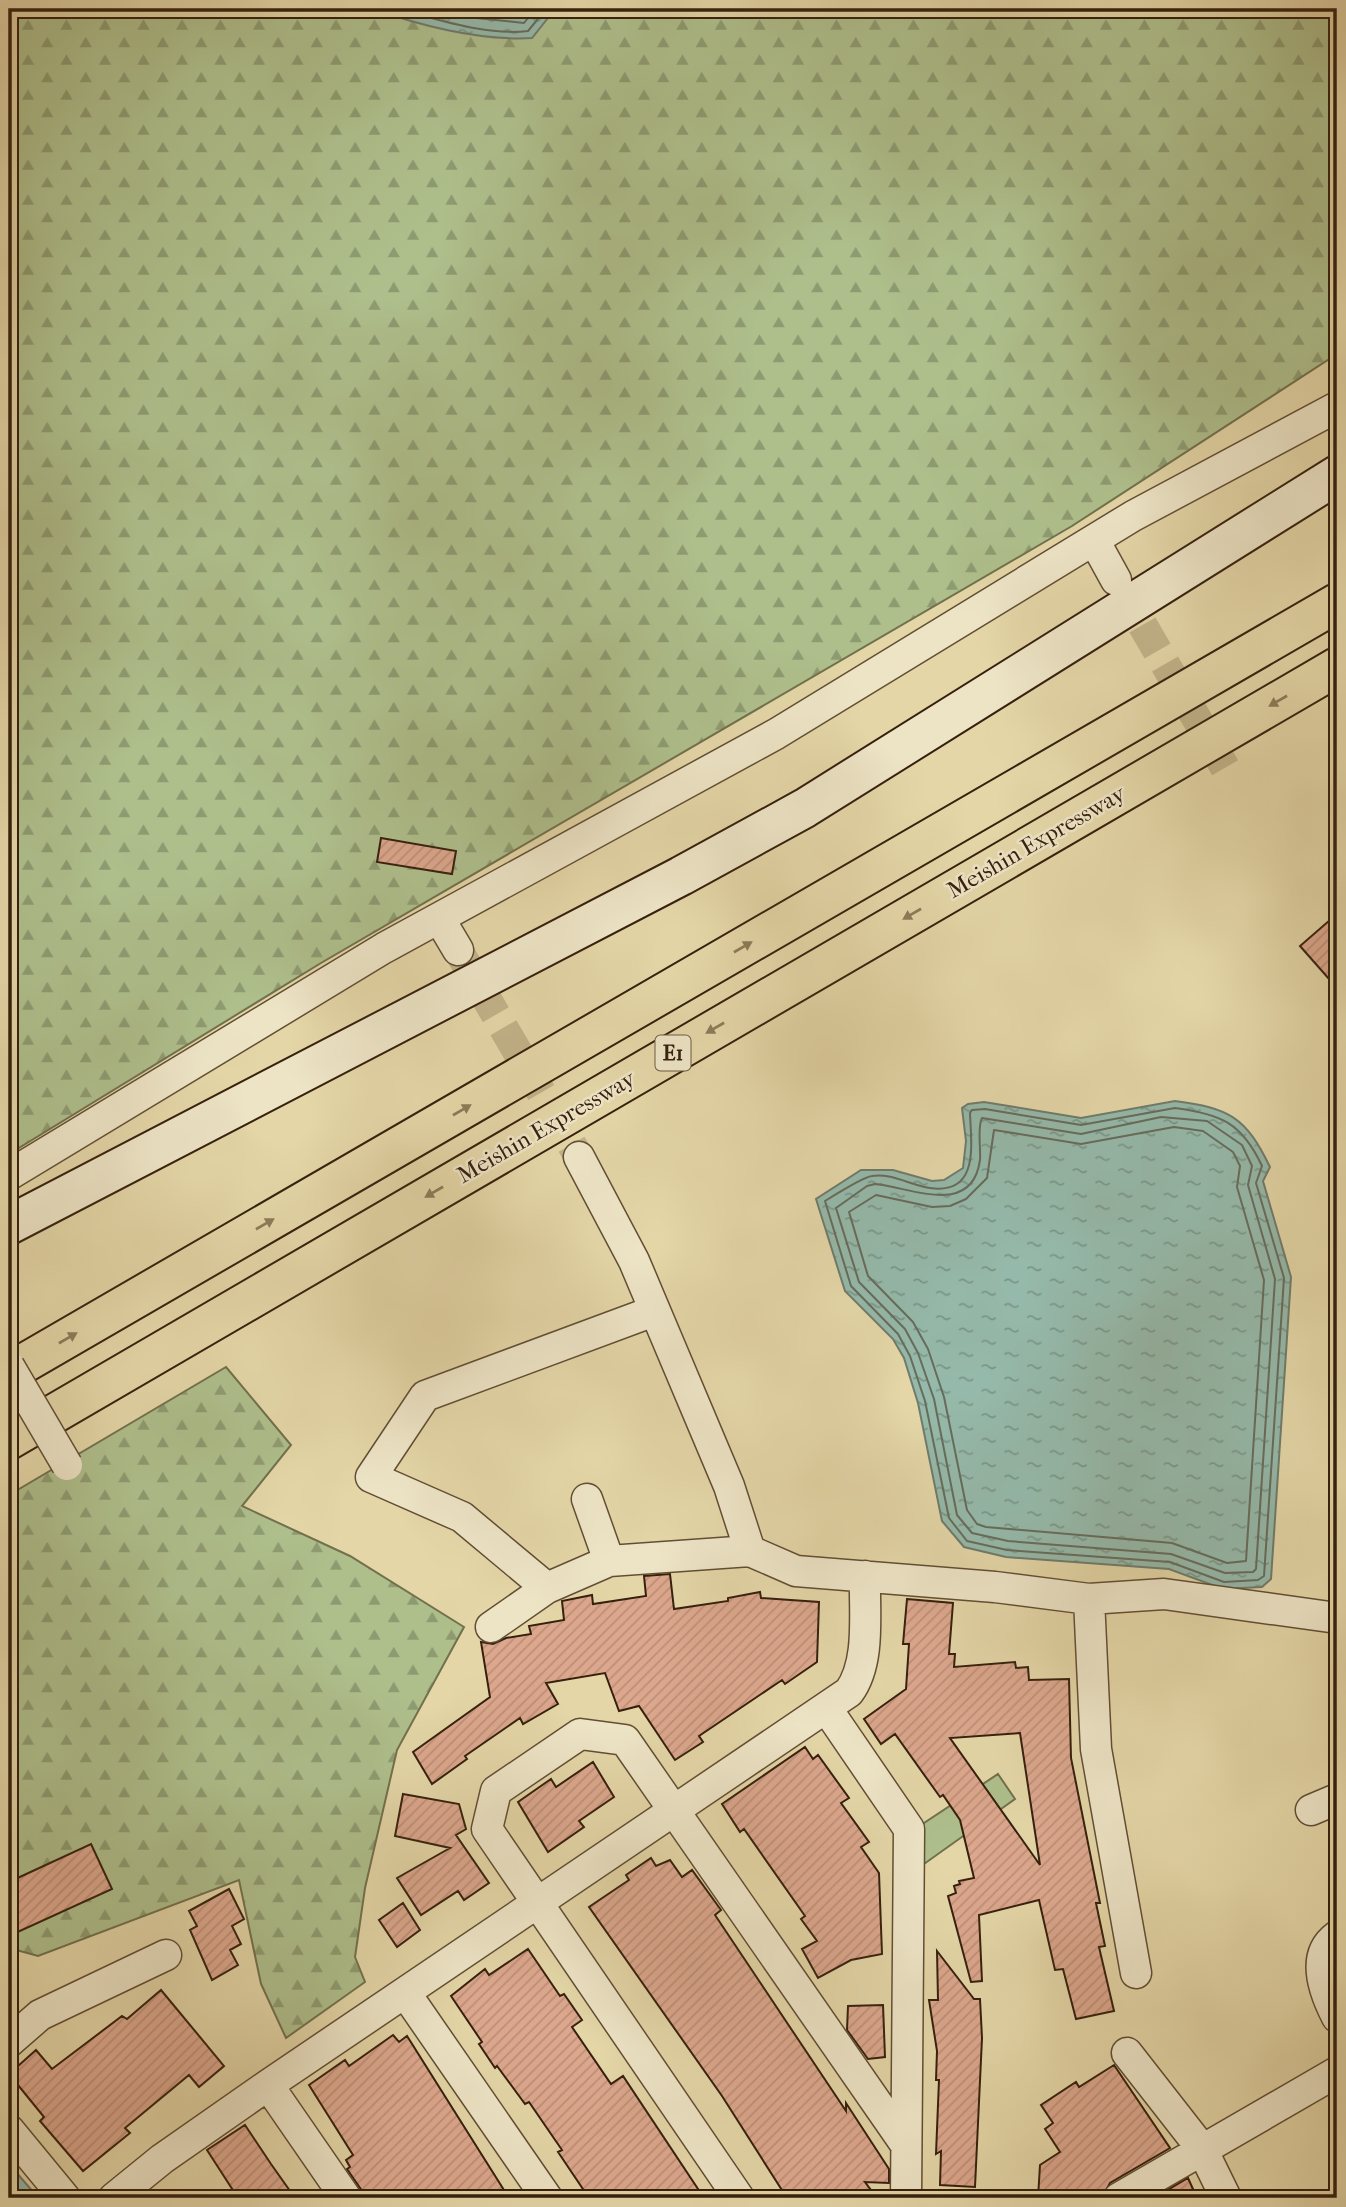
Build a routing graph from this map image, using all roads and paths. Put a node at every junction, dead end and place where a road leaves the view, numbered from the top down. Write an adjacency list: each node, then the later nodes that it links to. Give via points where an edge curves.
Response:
1 (1337, 407): 3 (street)
2 (1337, 475): 11 (street, via 805,808)
3 (1094, 540): 4 (street); 7 (street, via 776,734)
4 (1116, 580)
5 (1337, 603): 14 (highway, E1, one-way to 5)
6 (1337, 667): 15 (highway, Meishin Expressway / E1, one-way to 15)
7 (439, 918): 8 (street); 10 (street)
8 (458, 950)
9 (579, 1157): 12 (street, via 617,1226)
10 (9, 1175)
11 (9, 1225)
12 (654, 1311): 18 (street, via 729,1486); 21 (street, via 425,1396 371,1477 462,1517)
13 (9, 1366): 16 (street, bridge)
14 (9, 1372)
15 (9, 1440)
16 (68, 1465)
17 (587, 1499): 19 (street)
18 (750, 1551): 19 (street); 20 (street, via 796,1571)
19 (609, 1561): 21 (street)
20 (865, 1576): 22 (street); 25 (street, via 859,1679)
21 (547, 1588): 24 (street)
22 (1089, 1599): 23 (street, via 1164,1594); 30 (street, via 1096,1749)
23 (1337, 1618)
24 (491, 1627)
25 (827, 1709): 26 (street); 38 (street, via 909,1829)
26 (675, 1810): 27 (street); 27 (street, via 625,1740 580,1734 496,1791 487,1829); 38 (street)
27 (536, 1905): 31 (street); 44 (street)
28 (1337, 1936): 32 (street, via 1328,1943 1320,1963)
29 (166, 1955): 33 (street, via 40,2015)
30 (1136, 1973)
31 (406, 1994): 36 (street); 43 (street)
32 (1337, 2017)
33 (9, 2042)
34 (1127, 2053): 39 (street)
35 (1337, 2072): 39 (street)
36 (268, 2085): 41 (street); 42 (street)
37 (9, 2130): 40 (street)
38 (906, 2146): 45 (street)
39 (1202, 2149): 46 (street); 47 (street)
40 (65, 2198)
41 (114, 2198)
42 (346, 2198)
43 (547, 2198)
44 (739, 2198)
45 (906, 2198)
46 (1119, 2198)
47 (1226, 2198)

